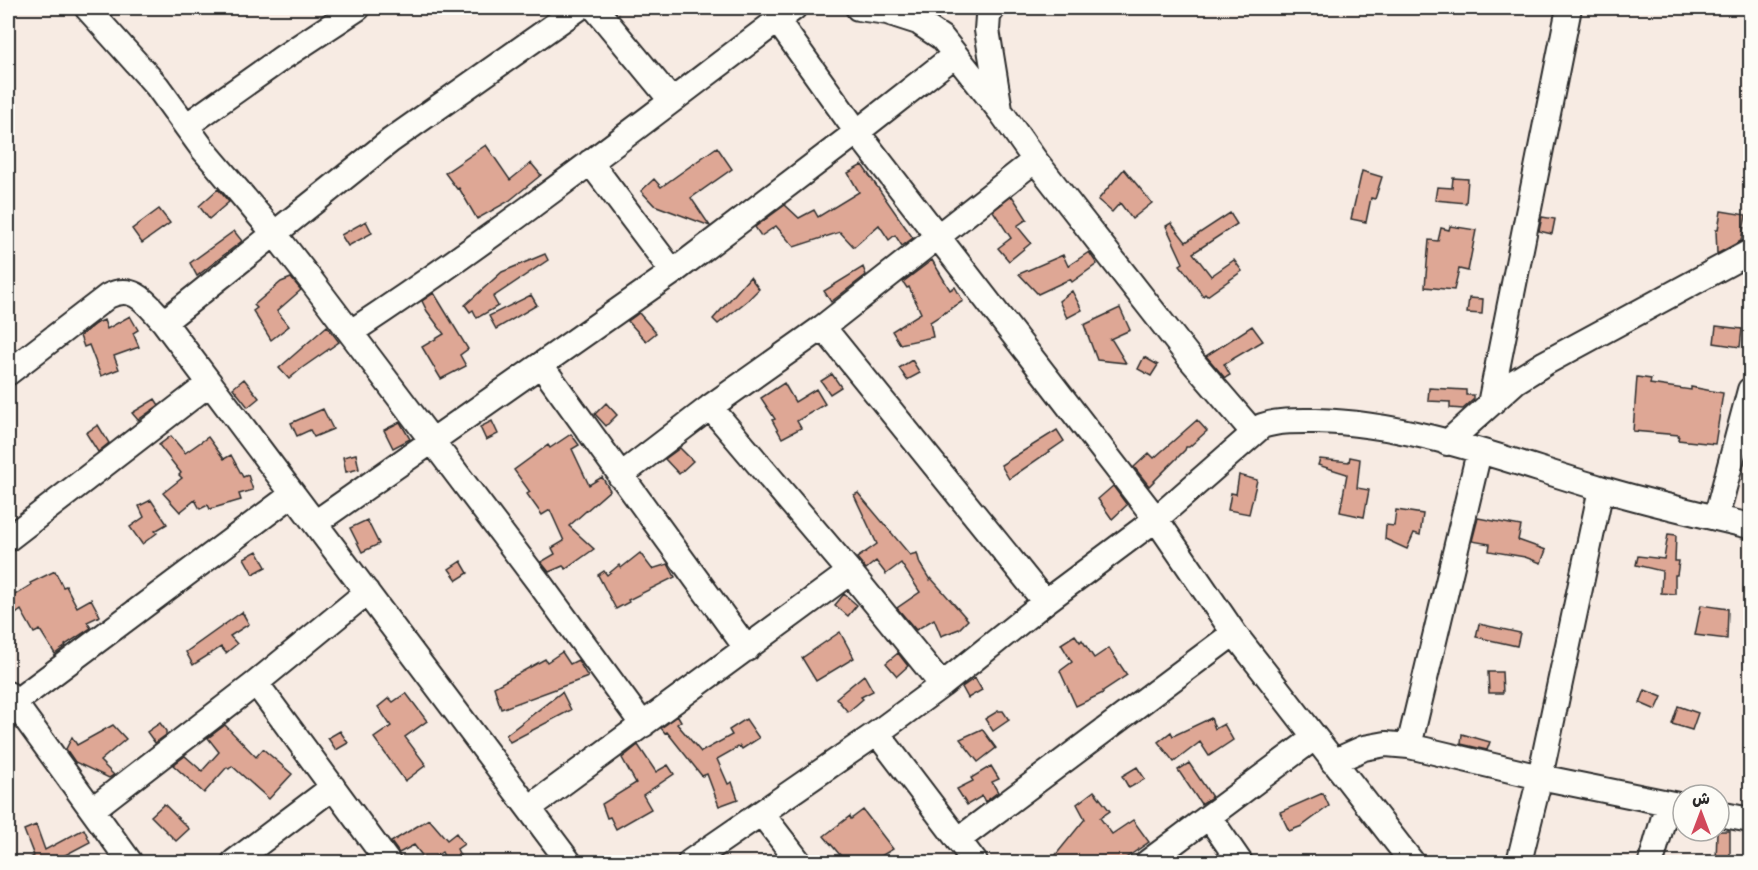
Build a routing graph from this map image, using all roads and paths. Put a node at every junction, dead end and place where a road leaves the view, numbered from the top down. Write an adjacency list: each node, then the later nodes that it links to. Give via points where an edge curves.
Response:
1 (87, 8): 12 (street, via 157,86)
2 (358, 8): 12 (street)
3 (579, 8): 16 (street, via 390,141)
4 (595, 8): 10 (street)
5 (858, 8): 9 (street, via 918,22 942,38)
6 (993, 8): 11 (street, via 987,30)
7 (1569, 8): 27 (street)
8 (785, 14): 10 (street); 13 (street)
9 (955, 55): 11 (street); 13 (street)
10 (671, 100): 15 (street)
11 (1001, 112): 14 (street)
12 (186, 126): 16 (street)
13 (857, 132): 17 (street); 19 (street)
14 (1035, 160): 17 (street); 29 (street, via 1192,362)
15 (590, 162): 19 (street); 22 (street, via 537,204)
16 (274, 233): 20 (street); 22 (street)
17 (938, 236): 21 (street); 37 (street)
18 (1750, 252): 27 (street, via 1545,363)
19 (673, 272): 23 (street)
20 (164, 322): 24 (street, via 140,296 118,291); 25 (street)
21 (823, 327): 28 (street); 43 (street)
22 (351, 332): 30 (street)
23 (541, 365): 30 (street); 33 (street)
24 (8, 373)
25 (210, 383): 35 (street); 40 (street)
26 (1750, 390): 36 (street)
27 (1490, 404): 31 (street)
28 (710, 407): 33 (street); 41 (street)
29 (1253, 432): 31 (street, via 1272,423 1345,422); 37 (street)
30 (432, 441): 38 (street); 49 (street)
31 (1447, 443): 32 (street)
32 (1479, 452): 34 (street); 52 (street)
33 (620, 476): 45 (street)
34 (1601, 489): 36 (street); 54 (street)
35 (293, 494): 38 (street); 48 (street)
36 (1716, 518): 39 (street)
37 (1156, 519): 43 (street); 44 (street)
38 (315, 523): 42 (street)
39 (1750, 526)
40 (11, 529)
41 (850, 572): 45 (street); 47 (street)
42 (367, 592): 46 (street); 57 (street)
43 (1045, 602): 47 (street)
44 (1234, 633): 51 (street); 64 (street)
45 (747, 649): 49 (street)
46 (255, 683): 55 (street); 58 (street)
47 (942, 685): 50 (street)
48 (11, 699): 58 (street)
49 (643, 725): 57 (street)
50 (877, 733): 59 (street); 64 (street)
51 (1314, 738): 53 (street); 62 (street)
52 (1409, 746): 53 (street, via 1386,744 1364,748); 54 (street)
53 (1333, 762): 74 (street)
54 (1540, 777): 56 (street); 75 (street)
55 (333, 787): 66 (street); 67 (street)
56 (1671, 804)
57 (530, 808): 68 (street)
58 (93, 809): 65 (street)
59 (762, 814): 69 (street); 70 (street)
60 (1671, 816): 76 (street)
61 (1731, 816): 63 (street)
62 (1209, 817): 72 (street); 73 (street)
63 (1750, 820)
64 (958, 840): 71 (street)
65 (130, 862)
66 (234, 862)
67 (388, 862)
68 (569, 862)
69 (690, 862)
70 (799, 862)
71 (975, 862)
72 (1148, 862)
73 (1240, 862)
74 (1412, 862)
75 (1519, 862)
76 (1651, 862)

